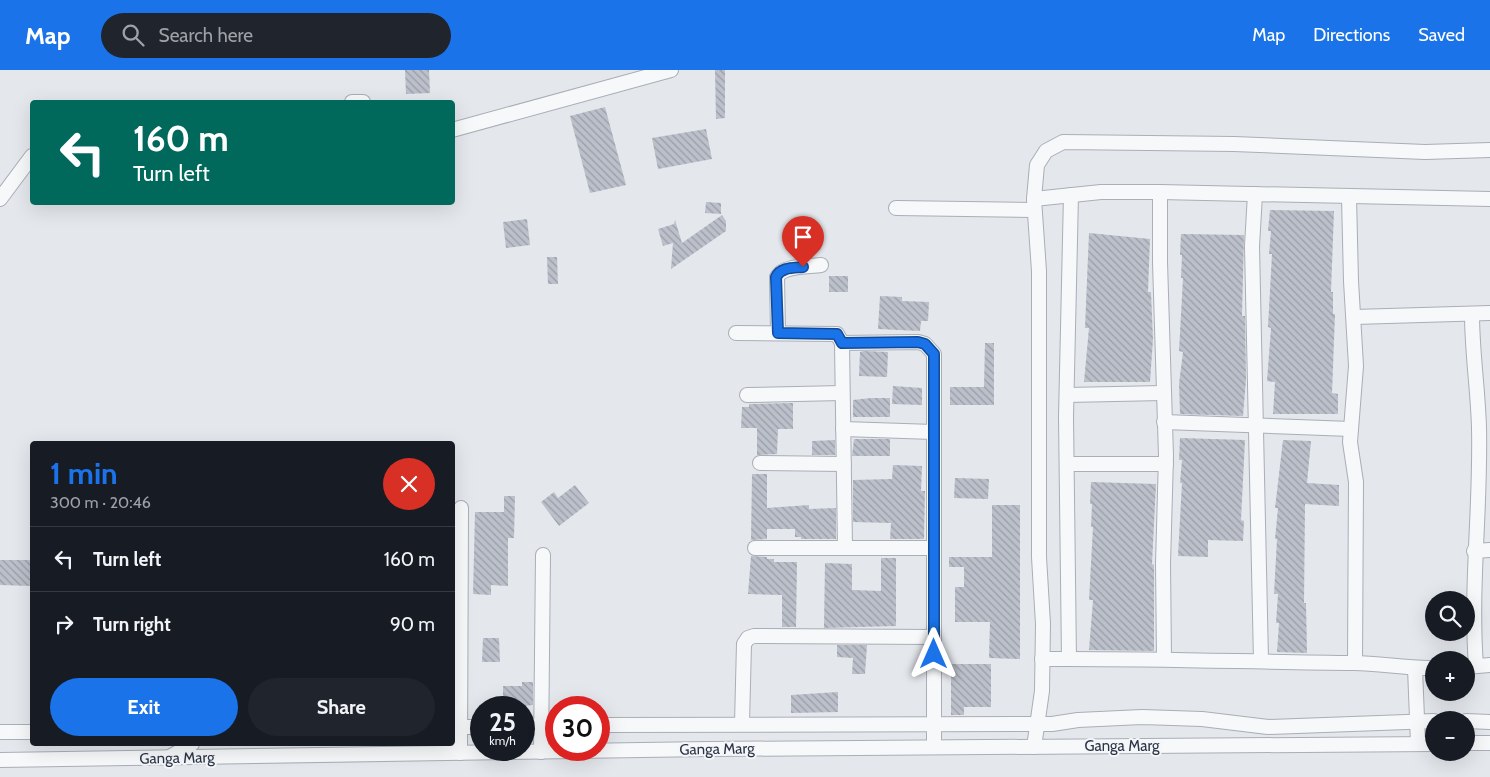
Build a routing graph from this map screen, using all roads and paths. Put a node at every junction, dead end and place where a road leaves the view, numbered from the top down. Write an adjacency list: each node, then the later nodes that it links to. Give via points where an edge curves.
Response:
1 (671, 70): 2 (street)
2 (455, 129)
3 (1490, 150): 11 (street, via 1425,152 1244,144 1063,142 1046,151 1037,165)
4 (30, 159): 9 (street)
5 (1160, 192): 6 (street); 7 (street); 21 (street)
6 (1255, 194): 8 (street); 25 (street, via 1252,246)
7 (1071, 195): 11 (street); 23 (street)
8 (1349, 196): 10 (street); 16 (street)
9 (0, 199)
10 (1490, 199)
11 (1034, 205): 12 (street); 42 (street, via 1039,271)
12 (896, 208)
13 (821, 265): 18 (street, via 779,272 776,277)
14 (1490, 313): 15 (street)
15 (1472, 314): 16 (street); 26 (street, via 1472,357)
16 (1354, 317): 28 (street, via 1356,366)
17 (736, 332): 18 (street)
18 (778, 333): 19 (street, via 837,334)
19 (842, 343): 20 (street); 29 (street, via 918,342 930,348 934,354)
20 (842, 393): 22 (street); 27 (street)
21 (1164, 393): 23 (street); 24 (street)
22 (747, 395)
23 (1067, 395): 32 (street)
24 (1164, 422): 25 (street); 33 (street)
25 (1257, 425): 28 (street); 45 (street)
26 (1484, 427): 38 (street)
27 (843, 429): 29 (street); 31 (street)
28 (1351, 429): 46 (street, via 1356,482)
29 (934, 432): 37 (street)
30 (760, 463): 31 (street)
31 (844, 464): 36 (street)
32 (1067, 464): 33 (street); 43 (street)
33 (1166, 464): 44 (street)
34 (461, 508): 61 (street)
35 (755, 548): 36 (street)
36 (845, 548): 37 (street)
37 (934, 548): 41 (street)
38 (1474, 550): 39 (street); 47 (street)
39 (1490, 550)
40 (543, 555): 57 (street)
41 (934, 637): 55 (street, via 748,638 744,644); 60 (street)
42 (1042, 659): 43 (street); 53 (street)
43 (1069, 659): 44 (street)
44 (1164, 659): 45 (street)
45 (1261, 661): 46 (street)
46 (1356, 663): 48 (street)
47 (1478, 666)
48 (1415, 668): 49 (street); 50 (street)
49 (1425, 668)
50 (1417, 721): 51 (street); 53 (street, via 1268,727 1202,719 1142,717 1052,724); 67 (street)
51 (1425, 721)
52 (1475, 721): 54 (street)
53 (1038, 722): 60 (street); 71 (street)
54 (1490, 722)
55 (742, 723): 59 (street); 60 (street)
56 (535, 725): 57 (street)
57 (541, 725): 58 (street); 74 (street)
58 (545, 725)
59 (610, 725)
60 (934, 725): 72 (street)
61 (456, 727): 62 (street); 75 (street)
62 (470, 727)
63 (0, 732): 64 (street)
64 (30, 732)
65 (1475, 743): 66 (street)
66 (1490, 743)
67 (1418, 744): 68 (street, Ganga Marg); 71 (street, Ganga Marg)
68 (1425, 744)
69 (188, 746): 77 (street)
70 (289, 746): 76 (street)
71 (1034, 746): 72 (street, Ganga Marg)
72 (934, 747): 74 (street, Ganga Marg)
73 (338, 750): 75 (street, Ganga Marg); 76 (street, Ganga Marg)
74 (541, 752): 75 (street, Ganga Marg)
75 (460, 753)
76 (303, 756): 77 (street, Ganga Marg)
77 (167, 758): 78 (street, Ganga Marg)
78 (0, 760)

